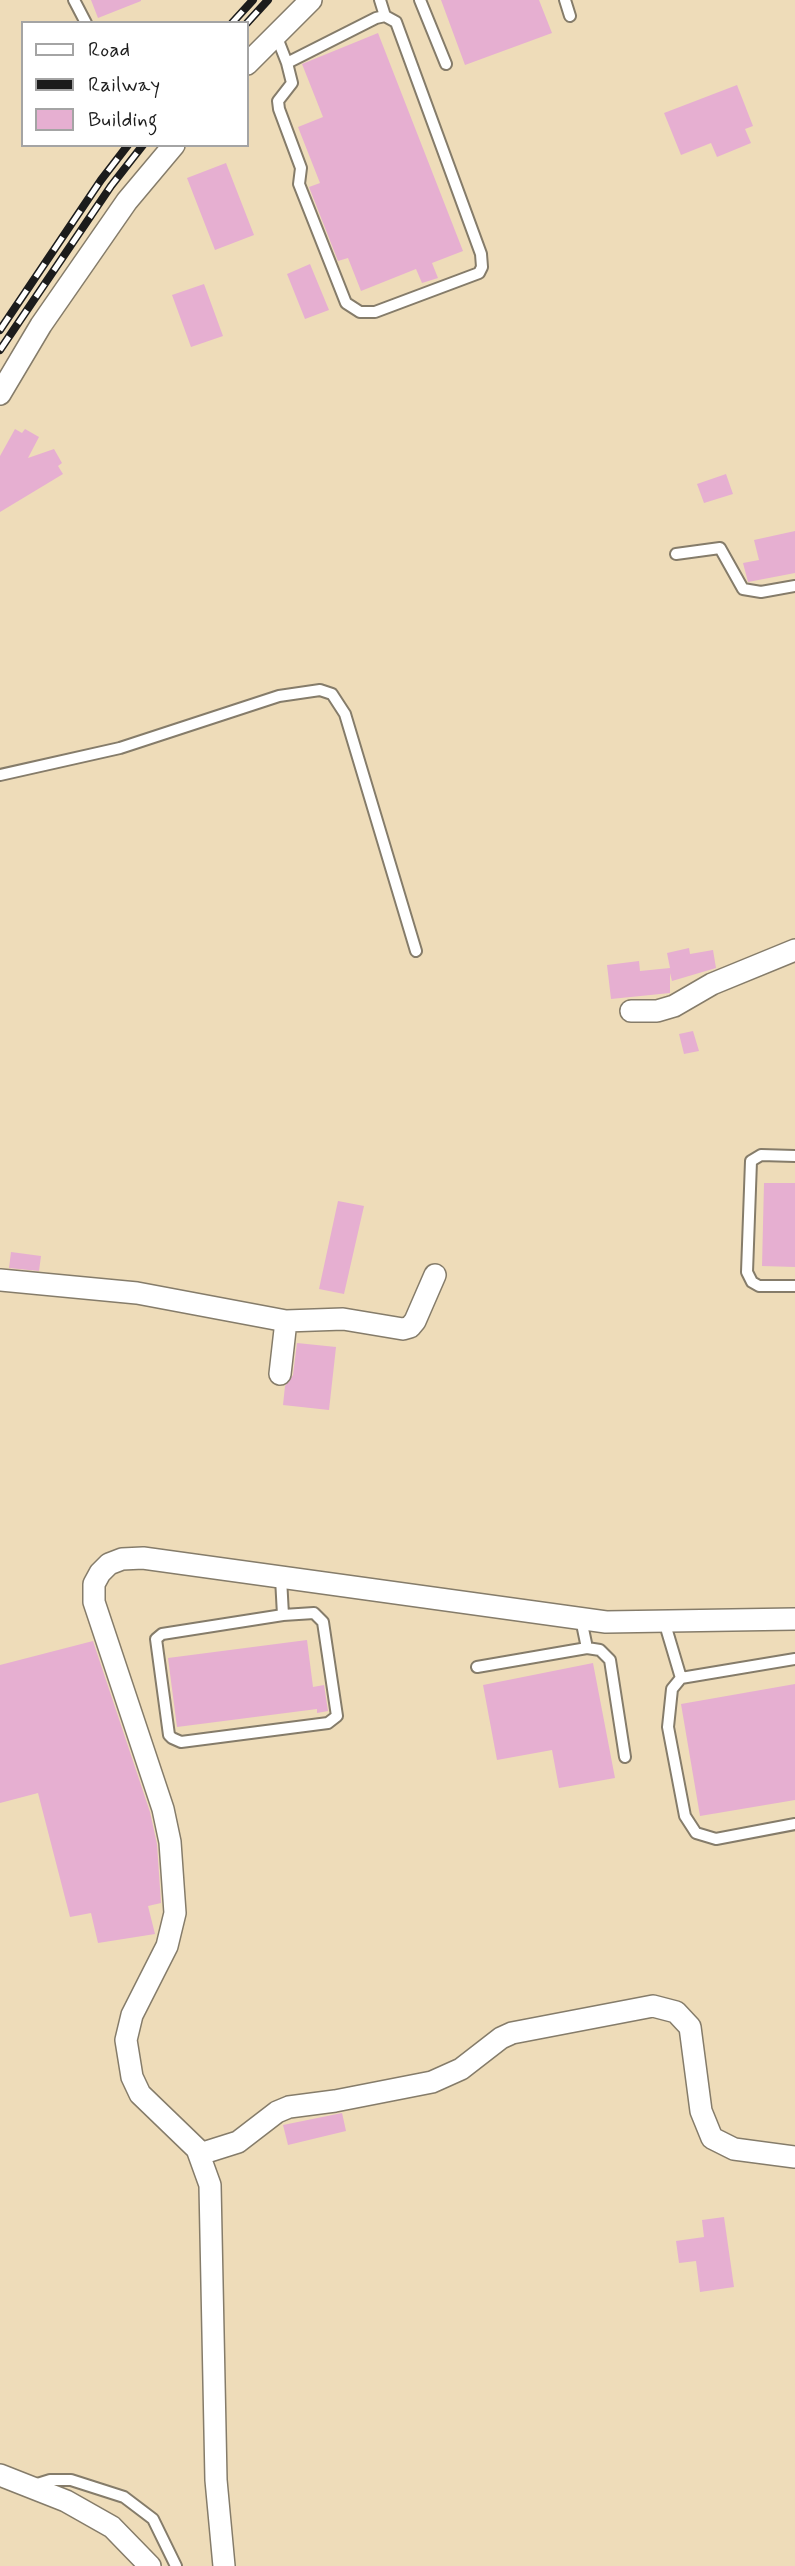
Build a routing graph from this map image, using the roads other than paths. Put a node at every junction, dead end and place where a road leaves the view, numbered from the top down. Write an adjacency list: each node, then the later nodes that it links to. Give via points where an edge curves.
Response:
1 (75, 0): 8 (lane)
2 (311, 0): 9 (street)
3 (380, 0): 6 (lane)
4 (420, 0): 12 (lane)
5 (565, 0): 7 (lane)
6 (384, 16): 11 (lane); 11 (lane, via 396,22 481,254 482,267 473,276 375,312 360,312 346,303 299,184 301,168 279,109 278,101 292,83)
7 (570, 16)
8 (85, 21)
9 (276, 35): 10 (street); 11 (lane)
10 (248, 63)
11 (287, 63)
12 (446, 64)
13 (172, 147): 14 (street, via 127,201 41,325)
14 (0, 394)
15 (676, 554): 16 (lane, via 720,548 743,589 761,592)
16 (795, 586)
17 (0, 775): 19 (lane, via 120,748 279,696 320,690 332,694 345,714)
18 (795, 950): 20 (street, via 712,984 674,1006)
19 (416, 951)
20 (631, 1011)
21 (795, 1156): 24 (lane, via 761,1155 751,1161 747,1272 759,1286)
22 (435, 1275): 25 (street, via 410,1327 343,1319)
23 (0, 1280): 25 (street, via 137,1293)
24 (795, 1286)
25 (286, 1321): 26 (street)
26 (280, 1374)
27 (281, 1578): 28 (lane); 29 (street); 38 (street, via 143,1558 109,1564 94,1584 93,1602 163,1810 174,1872 175,1913 170,1935 132,2015 126,2040 128,2056 140,2094)
28 (283, 1615): 28 (lane, via 314,1613 321,1618 338,1710 335,1719 186,1742 172,1738 156,1639 162,1634)
29 (582, 1619): 31 (street); 32 (lane)
30 (795, 1619): 31 (street)
31 (667, 1621): 35 (lane)
32 (587, 1648): 34 (lane); 36 (lane, via 600,1650 610,1660)
33 (795, 1659): 35 (lane)
34 (477, 1667)
35 (681, 1678): 37 (lane, via 672,1689 668,1727 688,1824 696,1833 716,1839)
36 (625, 1757)
37 (795, 1824)
38 (200, 2154): 39 (street, via 238,2142 289,2107 432,2082 461,2069 512,2033 653,2006 676,2012 690,2027 701,2111 712,2138 734,2149); 44 (street, via 213,2208 216,2480)
39 (795, 2157)
40 (0, 2475): 41 (street)
41 (28, 2486): 42 (street, via 111,2527); 43 (lane, via 71,2480 124,2497 153,2519)
42 (150, 2566)
43 (176, 2566)
44 (224, 2566)

